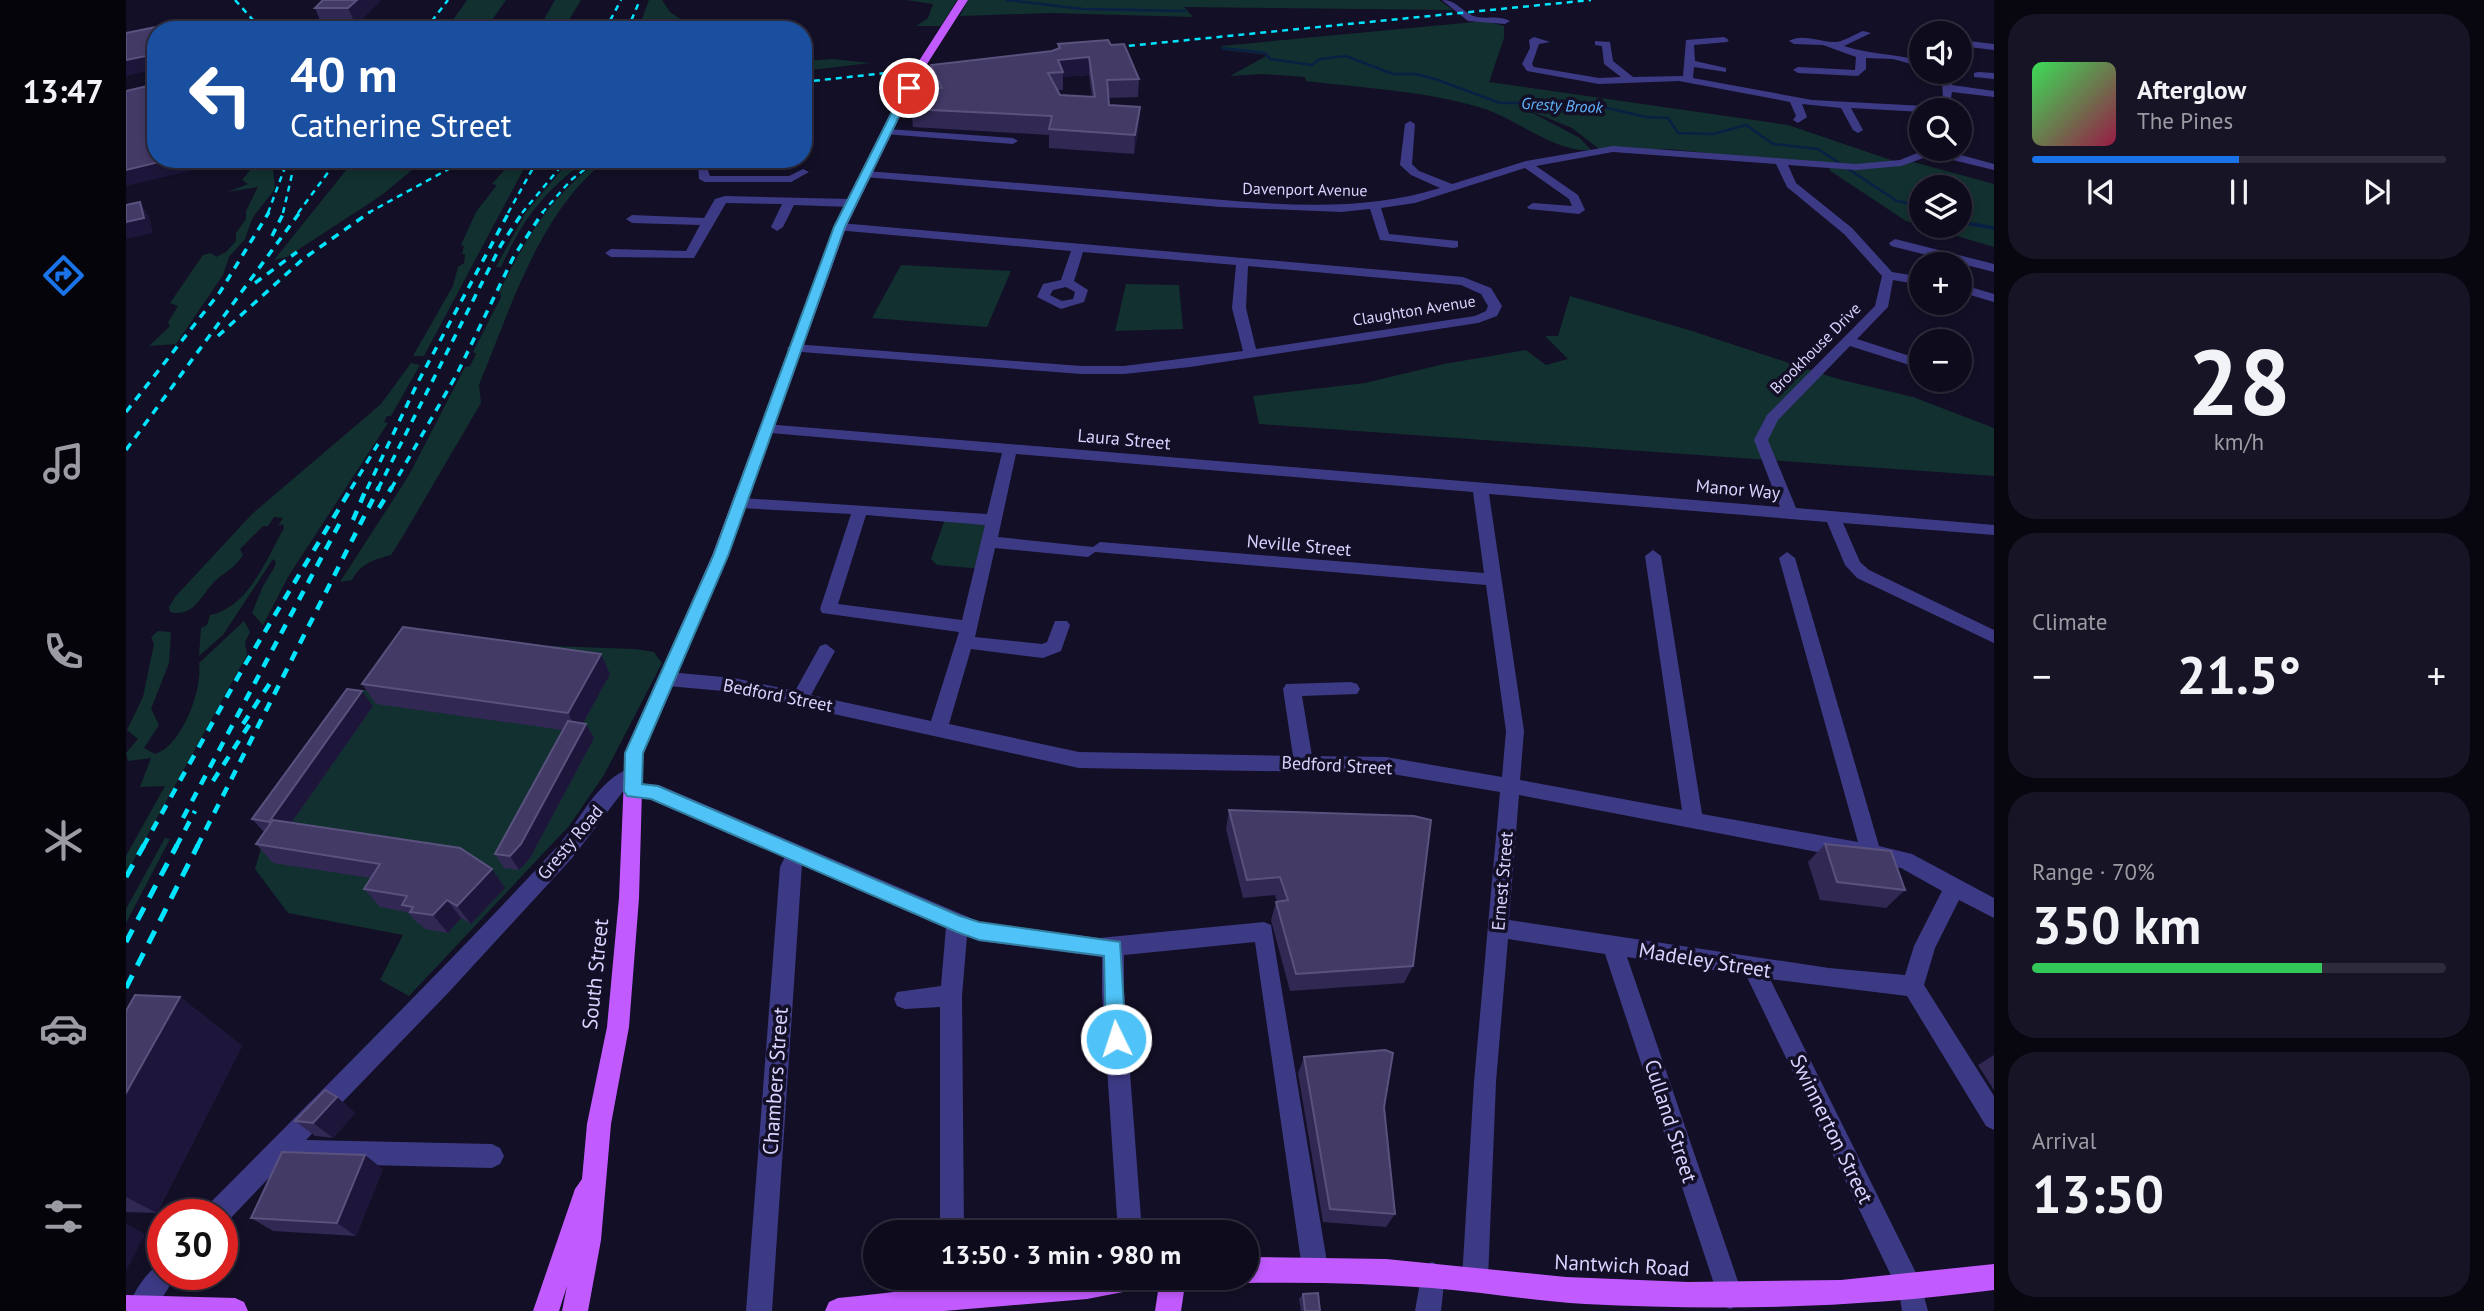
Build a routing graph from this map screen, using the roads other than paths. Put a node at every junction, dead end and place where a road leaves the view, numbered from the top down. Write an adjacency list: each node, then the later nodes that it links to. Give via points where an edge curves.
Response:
1 (963, 0): 31 (main road, via 915,75)
2 (1447, 0): 3 (street, via 1471,19)
3 (1505, 21)
4 (1867, 35): 10 (street)
5 (1535, 40): 19 (street, via 1527,65 1531,69 1591,81)
6 (1724, 40): 14 (street, via 1689,42)
7 (1794, 41): 10 (street)
8 (1606, 44): 19 (street, via 1608,62)
9 (1972, 44): 11 (street)
10 (1837, 45): 12 (street)
11 (1994, 47)
12 (1861, 55): 13 (street); 16 (street, via 1858,73)
13 (1909, 60)
14 (1691, 63): 15 (street); 20 (street)
15 (1721, 68)
16 (1798, 70)
17 (1978, 75): 18 (street)
18 (1994, 76)
19 (1630, 79): 20 (street)
20 (1688, 79): 25 (street, via 1717,90)
21 (1948, 84): 22 (street)
22 (1948, 88): 23 (street); 24 (street)
23 (1994, 94)
24 (1947, 98)
25 (1796, 102): 26 (street); 28 (street)
26 (1845, 106): 27 (street); 30 (street)
27 (1909, 107)
28 (1804, 118)
29 (1410, 124): 42 (street, via 1406,165)
30 (1858, 130)
31 (888, 132): 32 (street); 40 (main road)
32 (1013, 141)
33 (1780, 161): 34 (street, Davenport Avenue, via 1844,167); 36 (street, Davenport Avenue, via 1613,149); 62 (street, via 1791,185 1848,231)
34 (1910, 161)
35 (1972, 161): 37 (street)
36 (1526, 164): 42 (street, Davenport Avenue); 47 (street, via 1574,197 1579,210)
37 (1994, 167)
38 (702, 168): 41 (street, via 705,179)
39 (803, 172): 41 (street, via 791,179)
40 (865, 174): 45 (main road); 46 (street, Davenport Avenue, via 1221,203)
41 (772, 178): 43 (street)
42 (1451, 188): 46 (street, Davenport Avenue)
43 (764, 200): 44 (street); 49 (street, via 719,201)
44 (790, 201): 45 (street); 50 (street, via 781,227)
45 (850, 204): 51 (main road)
46 (1375, 207): 54 (street, via 1384,237)
47 (1533, 207)
48 (632, 219): 49 (street)
49 (707, 222): 58 (street, via 691,255)
50 (760, 226)
51 (840, 227): 55 (street, Claughton Avenue); 68 (main road)
52 (646, 242): 58 (street)
53 (1895, 243): 56 (street)
54 (1454, 244)
55 (1078, 248): 59 (street, Claughton Avenue); 64 (street)
56 (1924, 252)
57 (611, 253): 58 (street)
58 (640, 254)
59 (1242, 262): 69 (street, via 1239,308); 69 (street, Claughton Avenue, via 1463,281 1486,291 1495,302 1492,313 1478,319)
60 (1972, 265): 61 (street)
61 (1994, 268)
62 (1888, 275): 63 (street); 67 (street, Brookhouse Drive, via 1881,307)
63 (1909, 279)
64 (1067, 283)
65 (1972, 292): 66 (street)
66 (1994, 298)
67 (1849, 341): 70 (street); 76 (street, Brookhouse Drive, via 1772,418 1761,440)
68 (794, 348): 69 (street, Claughton Avenue, via 1092,370 1177,365); 71 (main road)
69 (1251, 354)
70 (1909, 361)
71 (765, 429): 72 (street, Laura Street); 74 (main road)
72 (1010, 449): 73 (street, Laura Street); 78 (street)
73 (1479, 486): 76 (street, Manor Way); 83 (street, Ernest Street)
74 (741, 503): 75 (street); 88 (main road)
75 (860, 509): 78 (street); 85 (street, via 828,609)
76 (1790, 513): 77 (street, Manor Way)
77 (1833, 516): 79 (street, Manor Way); 86 (street, via 1853,565 1863,574)
78 (994, 520): 80 (street)
79 (1994, 530)
80 (989, 542): 83 (street, Neville Street); 85 (street)
81 (1653, 556): 95 (street)
82 (1787, 558): 96 (street)
83 (1495, 580): 94 (street, Ernest Street, via 1516,731)
84 (1060, 625): 85 (street, via 1055,646 1043,651)
85 (967, 634): 91 (street)
86 (1994, 637)
87 (826, 651): 90 (street)
88 (668, 679): 90 (street, Bedford Street); 93 (main road, via 634,753)
89 (1351, 689): 92 (street, via 1292,689)
90 (800, 698): 91 (street, Bedford Street)
91 (938, 729): 92 (street, Bedford Street, via 1079,760)
92 (1303, 762): 94 (street, Bedford Street, via 1386,765)
93 (632, 783): 97 (street); 109 (street, Gresty Road, via 616,785 566,851); 111 (main road, South Street, via 629,898 618,1027)
94 (1511, 786): 95 (street, Bedford Street); 101 (street, Ernest Street)
95 (1693, 820): 96 (street, Bedford Street)
96 (1870, 851): 98 (street, Bedford Street, via 1905,860)
97 (798, 853): 100 (street); 130 (street, Chambers Street, via 790,867)
98 (1955, 887): 99 (street, Bedford Street); 105 (street, via 1925,946)
99 (1994, 909)
100 (957, 924): 103 (street, via 979,931); 106 (street)
101 (1497, 928): 102 (street, Madeley Street); 119 (street, Ernest Street)
102 (1613, 946): 104 (street, Madeley Street); 124 (street, Culland Street)
103 (1113, 948): 114 (street); 115 (street, via 1264,932)
104 (1753, 967): 105 (street, Madeley Street); 125 (street, Swinnerton Street)
105 (1913, 986): 108 (street)
106 (951, 996): 107 (street); 113 (street)
107 (905, 999)
108 (1994, 1118)
109 (280, 1151): 110 (street); 112 (street, Gresty Road)
110 (492, 1156)
111 (592, 1176): 128 (main road, South Street); 129 (main road, South Street, via 589,1240)
112 (232, 1199)
113 (952, 1220)
114 (1129, 1220)
115 (1315, 1268): 116 (main road, Nantwich Road); 117 (main road, Nantwich Road)
116 (1259, 1270)
117 (1432, 1275): 119 (main road, Nantwich Road); 133 (street)
118 (1994, 1278): 125 (main road, Nantwich Road)
119 (1475, 1279): 124 (main road, Nantwich Road, via 1583,1291)
120 (149, 1290): 126 (street)
121 (1030, 1290): 123 (main road)
122 (1171, 1290): 132 (main road)
123 (945, 1296): 131 (main road)
124 (1730, 1297): 125 (main road, Nantwich Road)
125 (1913, 1300)
126 (133, 1308): 127 (main road)
127 (235, 1311)
128 (546, 1311)
129 (575, 1311)
130 (759, 1311)
131 (838, 1311)
132 (1168, 1311)
133 (1428, 1311)

